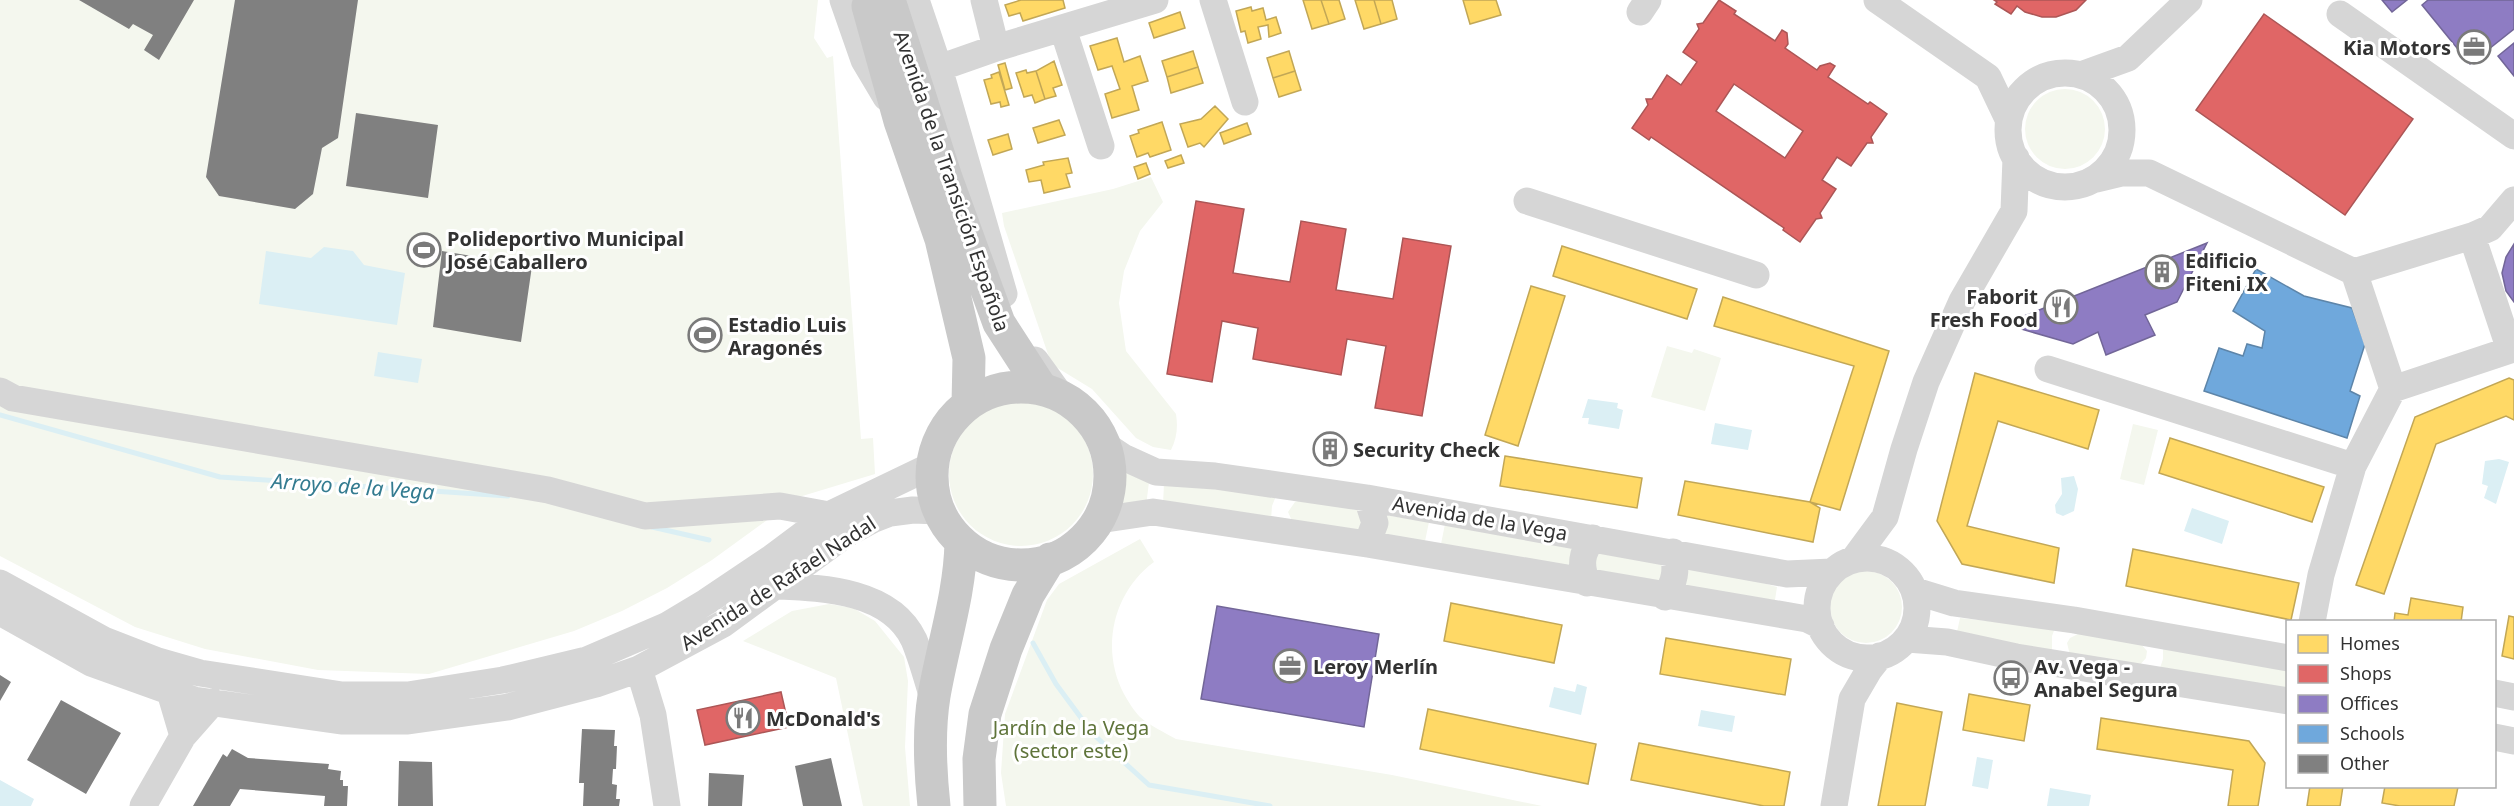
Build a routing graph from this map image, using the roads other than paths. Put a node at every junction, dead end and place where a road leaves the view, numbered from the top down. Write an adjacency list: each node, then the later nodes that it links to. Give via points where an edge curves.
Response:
1 (843, 0): 21 (street, via 864,60)
2 (866, 0): 21 (main road, Avenida de la Transición Española)
3 (889, 0): 38 (main road, Avenida de la Transición Española, via 946,178 999,323)
4 (915, 0): 14 (street)
5 (984, 0): 12 (street)
6 (1155, 0): 11 (street)
7 (1213, 0): 18 (street)
8 (1877, 0): 16 (street)
9 (2189, 0): 13 (street)
10 (2340, 14): 22 (street)
11 (1063, 29): 12 (street); 23 (street)
12 (996, 48): 14 (street)
13 (2128, 58): 15 (street); 20 (street)
14 (939, 68): 38 (street, via 1018,337)
15 (2081, 75): 17 (street, via 2051,75); 20 (street, via 2105,88)
16 (1988, 77): 17 (street); 19 (street)
17 (2036, 81): 19 (street, via 2025,87)
18 (1245, 102)
19 (2008, 119): 24 (street)
20 (2121, 120): 25 (street); 26 (street, via 2116,156)
21 (900, 121): 39 (main road, Avenida de la Transición Española, via 944,250 969,358)
22 (2514, 136)
23 (1101, 146)
24 (2016, 158): 27 (street, via 2033,178); 30 (street)
25 (2149, 173): 26 (street, via 2121,173); 32 (street)
26 (2096, 179): 27 (street)
27 (2061, 188): 30 (street)
28 (2514, 200): 31 (street, via 2490,228)
29 (1527, 201): 33 (street)
30 (2014, 211): 47 (street, via 1962,301 1926,382)
31 (2472, 236): 32 (street); 34 (street)
32 (2345, 268): 36 (street)
33 (1756, 275)
34 (2512, 351): 36 (street)
35 (2048, 369): 42 (street)
36 (2393, 389): 42 (street)
37 (0, 392): 46 (street, via 13,398 548,490 645,516 780,506)
38 (1051, 392): 39 (main road, via 1005,387); 40 (main road, via 1086,414)
39 (968, 404): 41 (main road, via 946,425 934,452)
40 (1105, 445): 43 (street, Avenida de la Vega, via 1156,472); 48 (main road, via 1110,481)
41 (933, 465): 45 (main road, via 932,492); 46 (street, Avenida de Rafael Nadal)
42 (2353, 466): 64 (street, via 2321,574)
43 (1293, 487): 44 (street, Avenida de la Vega); 49 (street, via 1279,510)
44 (1367, 498): 50 (street, Avenida de la Vega); 51 (street, Avenida de la Vega, via 1375,524)
45 (939, 511): 53 (main road); 59 (street, Avenida de Rafael Nadal, via 890,513 872,520 846,534)
46 (829, 515): 57 (street, Avenida de Rafael Nadal, via 666,626 587,660 503,680 408,695 342,695 200,673 104,640)
47 (1885, 517): 55 (street); 56 (street)
48 (1099, 520): 49 (street, via 1153,512); 54 (main road, via 1085,538)
49 (1282, 532): 51 (street)
50 (1593, 538): 52 (street, Avenida de la Vega); 58 (street, Avenida de la Vega, via 1582,558)
51 (1367, 544): 58 (street)
52 (1673, 552): 56 (street, Avenida de la Vega, via 1787,574 1810,575); 61 (street, via 1675,576)
53 (961, 555): 54 (main road, via 1020,565); 76 (main road)
54 (1050, 559): 86 (main road, via 1028,595 985,714 979,759)
55 (1894, 565): 56 (street, via 1868,557); 60 (street)
56 (1843, 566): 66 (street, via 1823,584 1818,597 1817,612)
57 (0, 584)
58 (1587, 584): 61 (street)
59 (778, 586): 71 (street, Avenida de Rafael Nadal, via 723,624); 76 (street, via 828,588 883,608 901,622 913,639)
60 (1915, 591): 63 (street, via 1954,603); 67 (street, via 1918,608)
61 (1665, 597): 66 (street, via 1807,619)
62 (0, 612): 73 (street, Avenida de Rafael Nadal, via 91,663)
63 (2074, 620): 65 (street); 70 (street, via 2059,640 2059,649)
64 (2312, 620)
65 (2147, 633): 69 (street); 72 (street, via 2155,648 2155,658)
66 (1828, 636): 68 (street, via 1857,656); 77 (street)
67 (1907, 639): 68 (street); 70 (street, via 1947,642)
68 (1880, 656): 77 (street)
69 (2286, 658)
70 (2069, 665): 72 (street)
71 (639, 669): 79 (street, Avenida de Rafael Nadal, via 508,708 408,721 341,721); 84 (street, via 653,715)
72 (2141, 677): 78 (street)
73 (170, 692): 79 (street, Avenida de Rafael Nadal); 80 (street)
74 (2496, 693): 75 (street)
75 (2514, 697)
76 (933, 698): 85 (main road, via 929,752)
77 (1852, 699): 87 (street)
78 (2286, 701)
79 (213, 702): 80 (street)
80 (183, 736): 83 (street)
81 (2496, 737): 82 (street)
82 (2514, 741)
83 (143, 806)
84 (667, 806)
85 (934, 806)
86 (980, 806)
87 (1834, 806)

